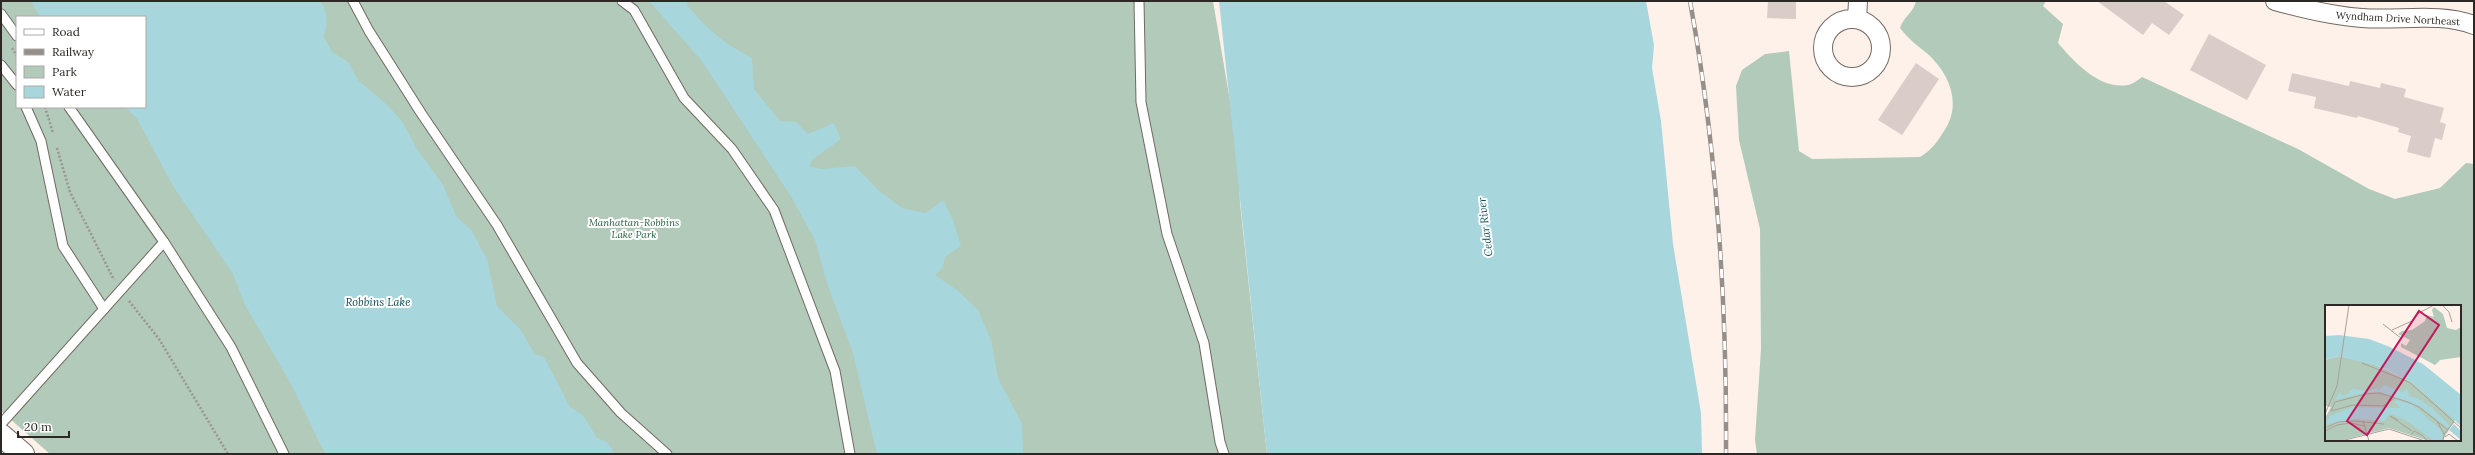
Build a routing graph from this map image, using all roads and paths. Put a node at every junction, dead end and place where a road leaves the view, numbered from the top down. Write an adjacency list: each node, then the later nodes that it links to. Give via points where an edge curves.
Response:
1 (354, 1): 18 (lane, via 369,31 421,114 497,225 577,362 621,413)
2 (622, 1): 19 (lane, via 634,10 684,98 732,149 774,210 835,370)
3 (1139, 1): 20 (lane, via 1141,102 1167,234 1204,343)
4 (2276, 1): 6 (street, Wyndham Drive Northeast, via 2321,13 2362,18 2459,19)
5 (1, 14): 7 (lane)
6 (2474, 26)
7 (16, 35)
8 (1, 65): 9 (lane)
9 (16, 84)
10 (26, 108): 13 (lane, via 41,141 63,246)
11 (70, 108): 12 (lane)
12 (164, 242): 13 (lane); 17 (lane, via 231,347)
13 (104, 309): 14 (lane)
14 (1, 424)
15 (1, 435): 16 (street)
16 (22, 454)
17 (284, 454)
18 (667, 454)
19 (850, 454)
20 (1224, 454)

